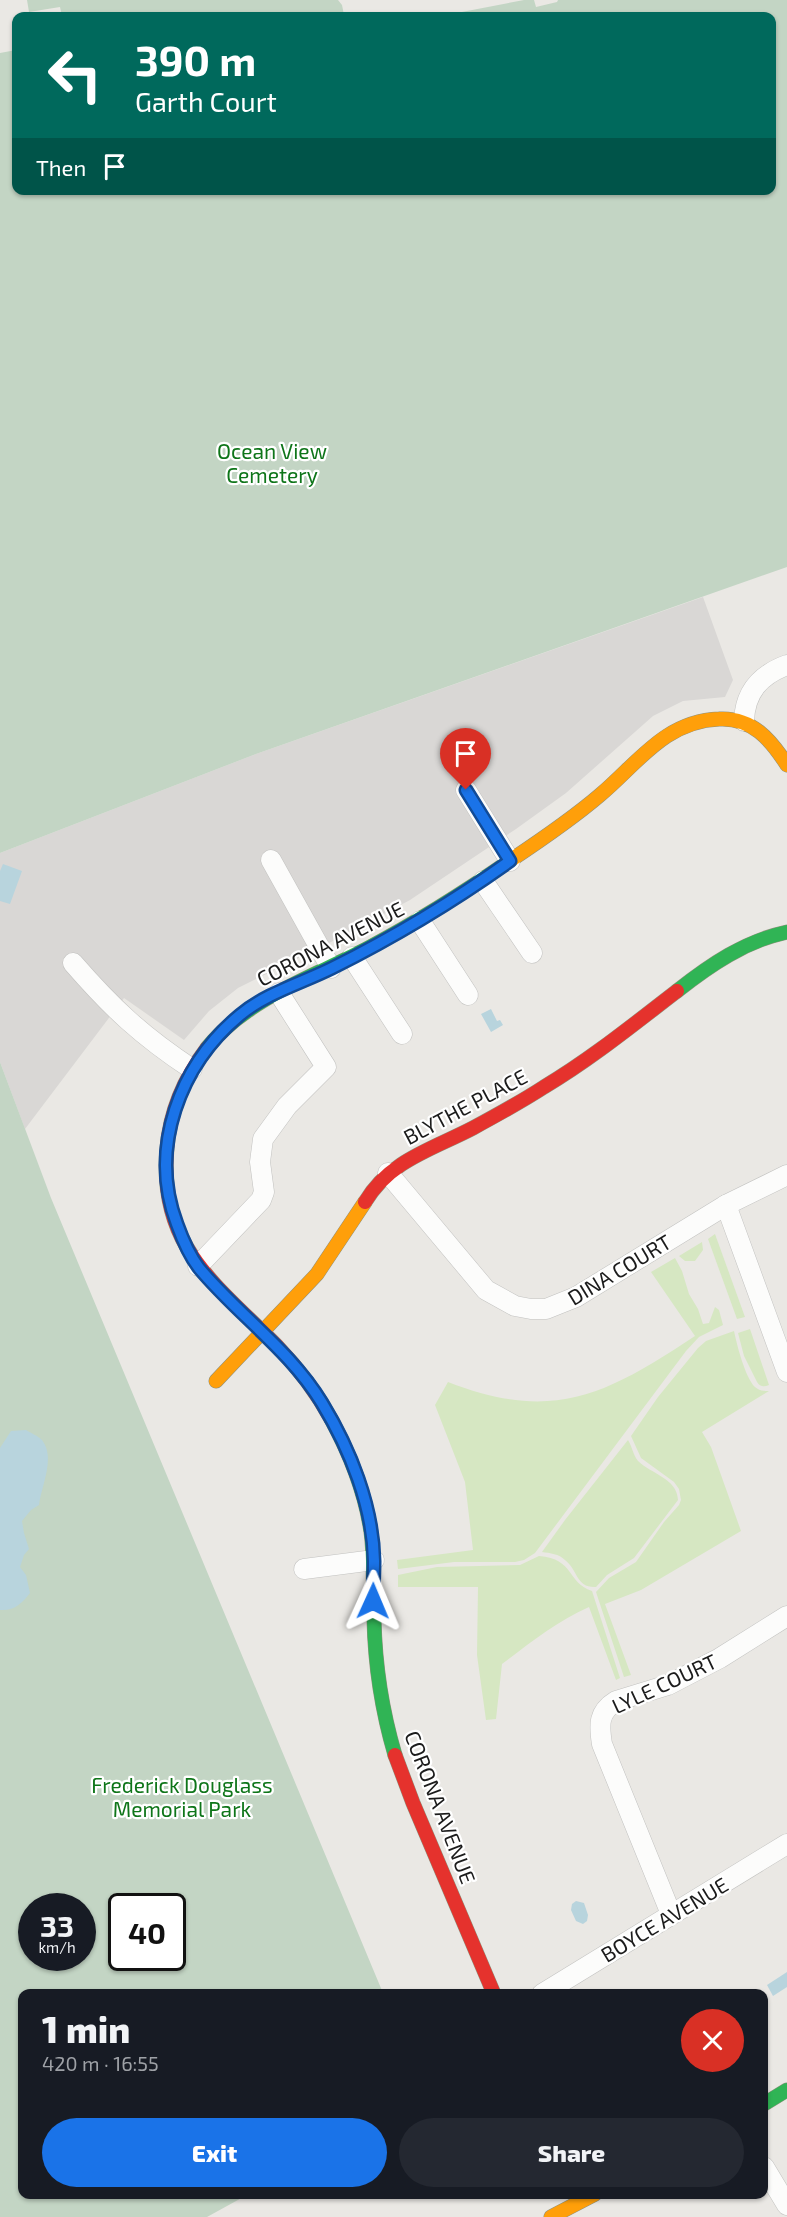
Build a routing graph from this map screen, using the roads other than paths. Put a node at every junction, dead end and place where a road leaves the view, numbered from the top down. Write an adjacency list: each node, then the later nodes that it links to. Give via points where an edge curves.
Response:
1 (787, 665): 2 (street, via 762,678 745,705)
2 (744, 721): 3 (street, via 777,748); 6 (street, CORONA AVENUE, via 688,723 661,740 569,820)
3 (787, 765)
4 (466, 790): 6 (street)
5 (271, 860): 13 (street)
6 (510, 861): 7 (street, CORONA AVENUE)
7 (483, 881): 8 (street, CORONA AVENUE); 10 (street)
8 (420, 921): 11 (street, CORONA AVENUE); 15 (street)
9 (787, 932): 18 (street, BLYTHE PLACE, via 768,936 712,963 611,1042 545,1087)
10 (532, 953)
11 (352, 957): 13 (street, CORONA AVENUE); 16 (street)
12 (73, 963): 17 (street, via 129,1023)
13 (332, 968): 14 (street, CORONA AVENUE)
14 (279, 993): 17 (street, CORONA AVENUE, via 236,1019); 21 (street, via 326,1067 286,1106 263,1139 261,1200)
15 (468, 995)
16 (402, 1034)
17 (192, 1069): 21 (street, CORONA AVENUE, via 174,1109 166,1164 173,1214)
18 (388, 1173): 20 (street, DINA COURT, via 486,1290 531,1310 546,1309 576,1297); 22 (street, BLYTHE PLACE, via 317,1274)
19 (787, 1175): 20 (street, DINA COURT)
20 (726, 1205): 23 (street)
21 (198, 1266): 22 (street, CORONA AVENUE)
22 (263, 1332): 24 (street, BLYTHE PLACE); 25 (street, CORONA AVENUE, via 300,1371 338,1431 364,1499)
23 (787, 1372)
24 (216, 1381)
25 (374, 1560): 26 (street); 30 (street, CORONA AVENUE, via 375,1648 388,1730 402,1777)
26 (304, 1569)
27 (787, 1616): 29 (street, LYLE COURT, via 720,1658 668,1684 616,1701 602,1714 602,1744)
28 (787, 1844): 29 (street, BOYCE AVENUE)
29 (671, 1914): 31 (street, BOYCE AVENUE)
30 (492, 1989)
31 (550, 1989)
32 (787, 2090): 33 (street)
33 (768, 2102)
34 (768, 2174): 36 (street)
35 (585, 2199): 37 (street)
36 (787, 2205)
37 (551, 2217)

